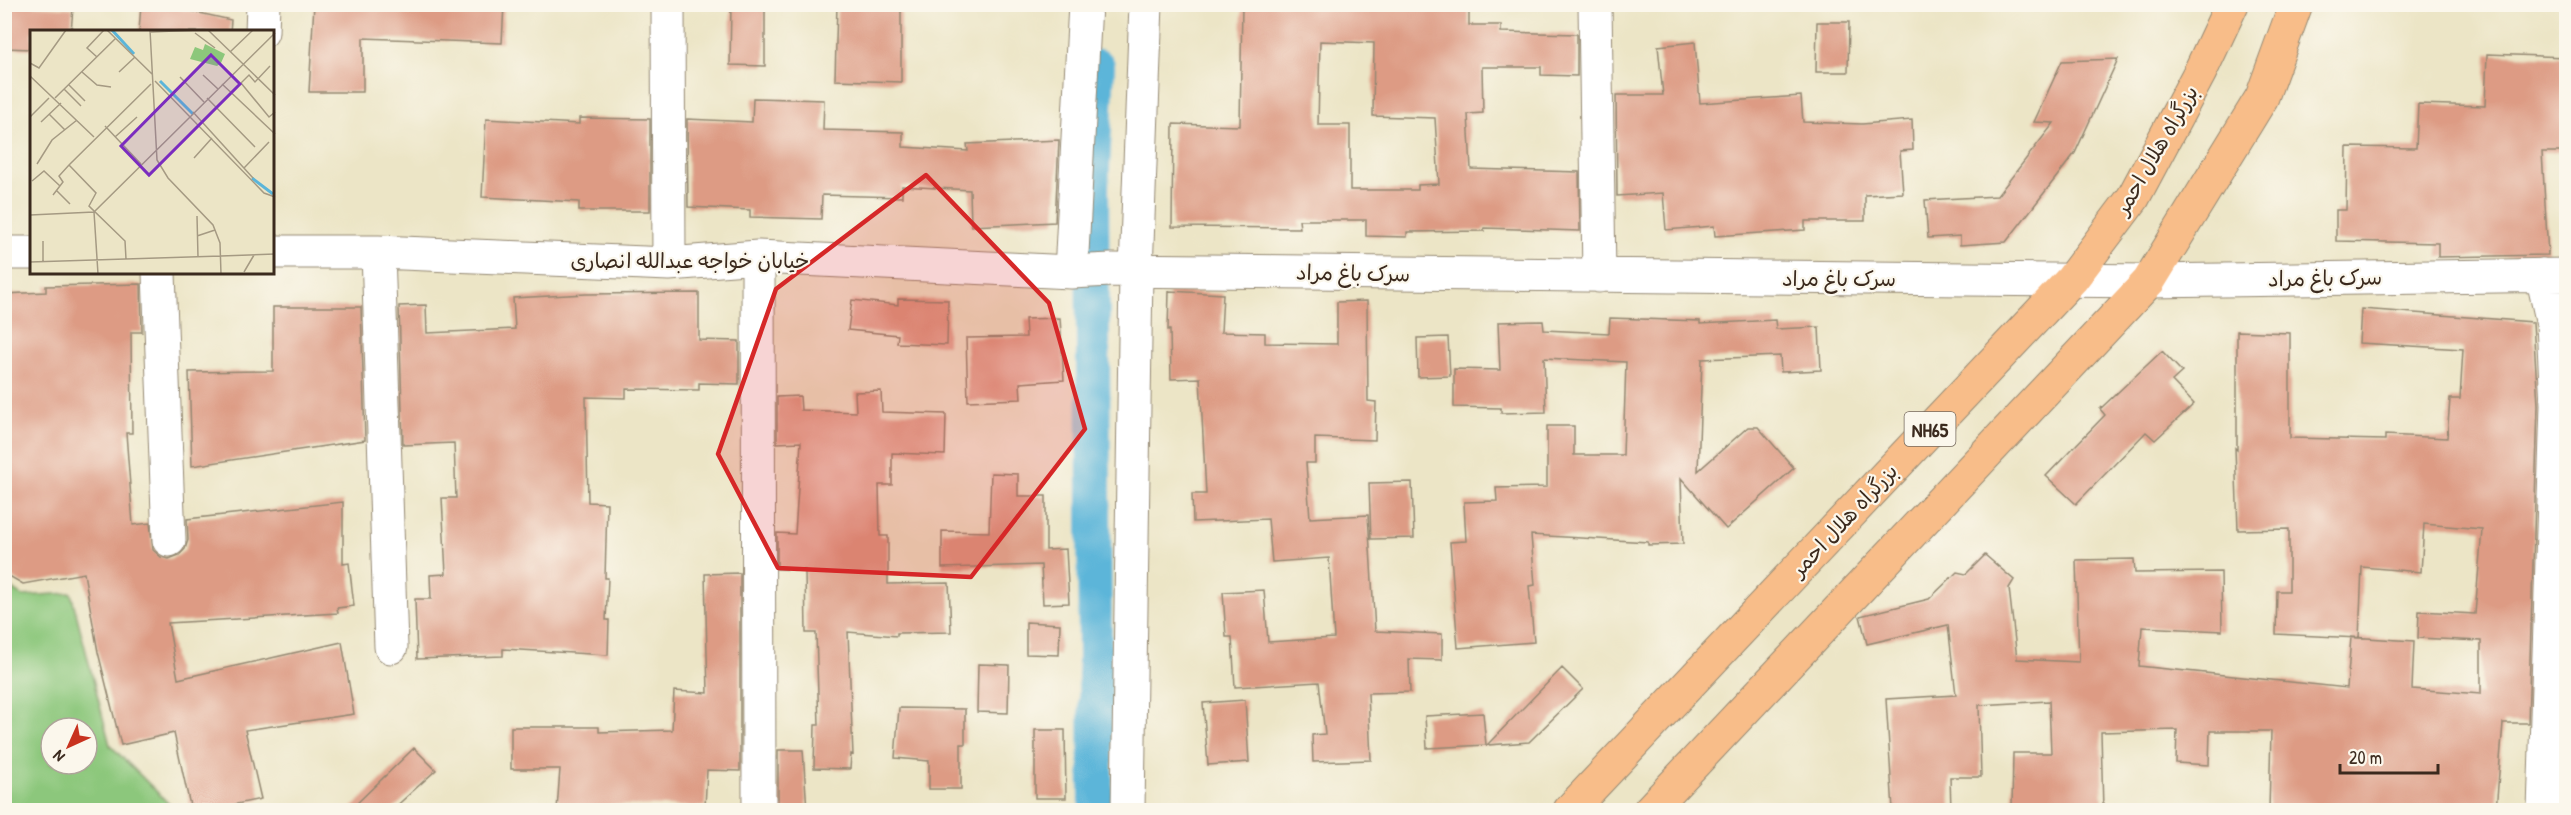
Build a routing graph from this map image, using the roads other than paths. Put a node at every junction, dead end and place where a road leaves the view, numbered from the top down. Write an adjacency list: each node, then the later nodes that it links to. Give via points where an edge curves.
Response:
1 (263, 4): 8 (street)
2 (668, 4): 14 (street)
3 (1085, 4): 16 (street)
4 (1146, 4): 15 (street)
5 (1595, 4): 19 (street)
6 (2232, 4): 20 (highway, بزرگراه هلال احمر / NH65, via 2133,198)
7 (2296, 4): 21 (highway, NH65, via 2262,97)
8 (262, 30)
9 (274, 252): 10 (street, خیابان خواجه عبدالله انصاری)
10 (378, 252): 14 (street, خیابان خواجه عبدالله انصاری); 23 (street)
11 (4, 253): 12 (street)
12 (30, 253)
13 (758, 257): 14 (street, خیابان خواجه عبدالله انصاری); 16 (street, خیابان خواجه عبدالله انصاری); 24 (street)
14 (669, 264)
15 (1124, 271): 16 (street, خیابان خواجه عبدالله انصاری); 19 (street, سرک باغ مراد); 25 (street)
16 (1071, 272)
17 (159, 274): 22 (street)
18 (2554, 275): 21 (street, سرک باغ مراد); 28 (street, via 2557,405)
19 (1599, 276): 20 (street, سرک باغ مراد)
20 (2072, 279): 21 (street, سرک باغ مراد); 26 (highway, بزرگراه هلال احمر / NH65)
21 (2149, 281): 27 (highway, NH65)
22 (169, 540)
23 (391, 647)
24 (759, 810)
25 (1128, 810)
26 (1570, 810)
27 (1650, 810)
28 (2544, 810)

